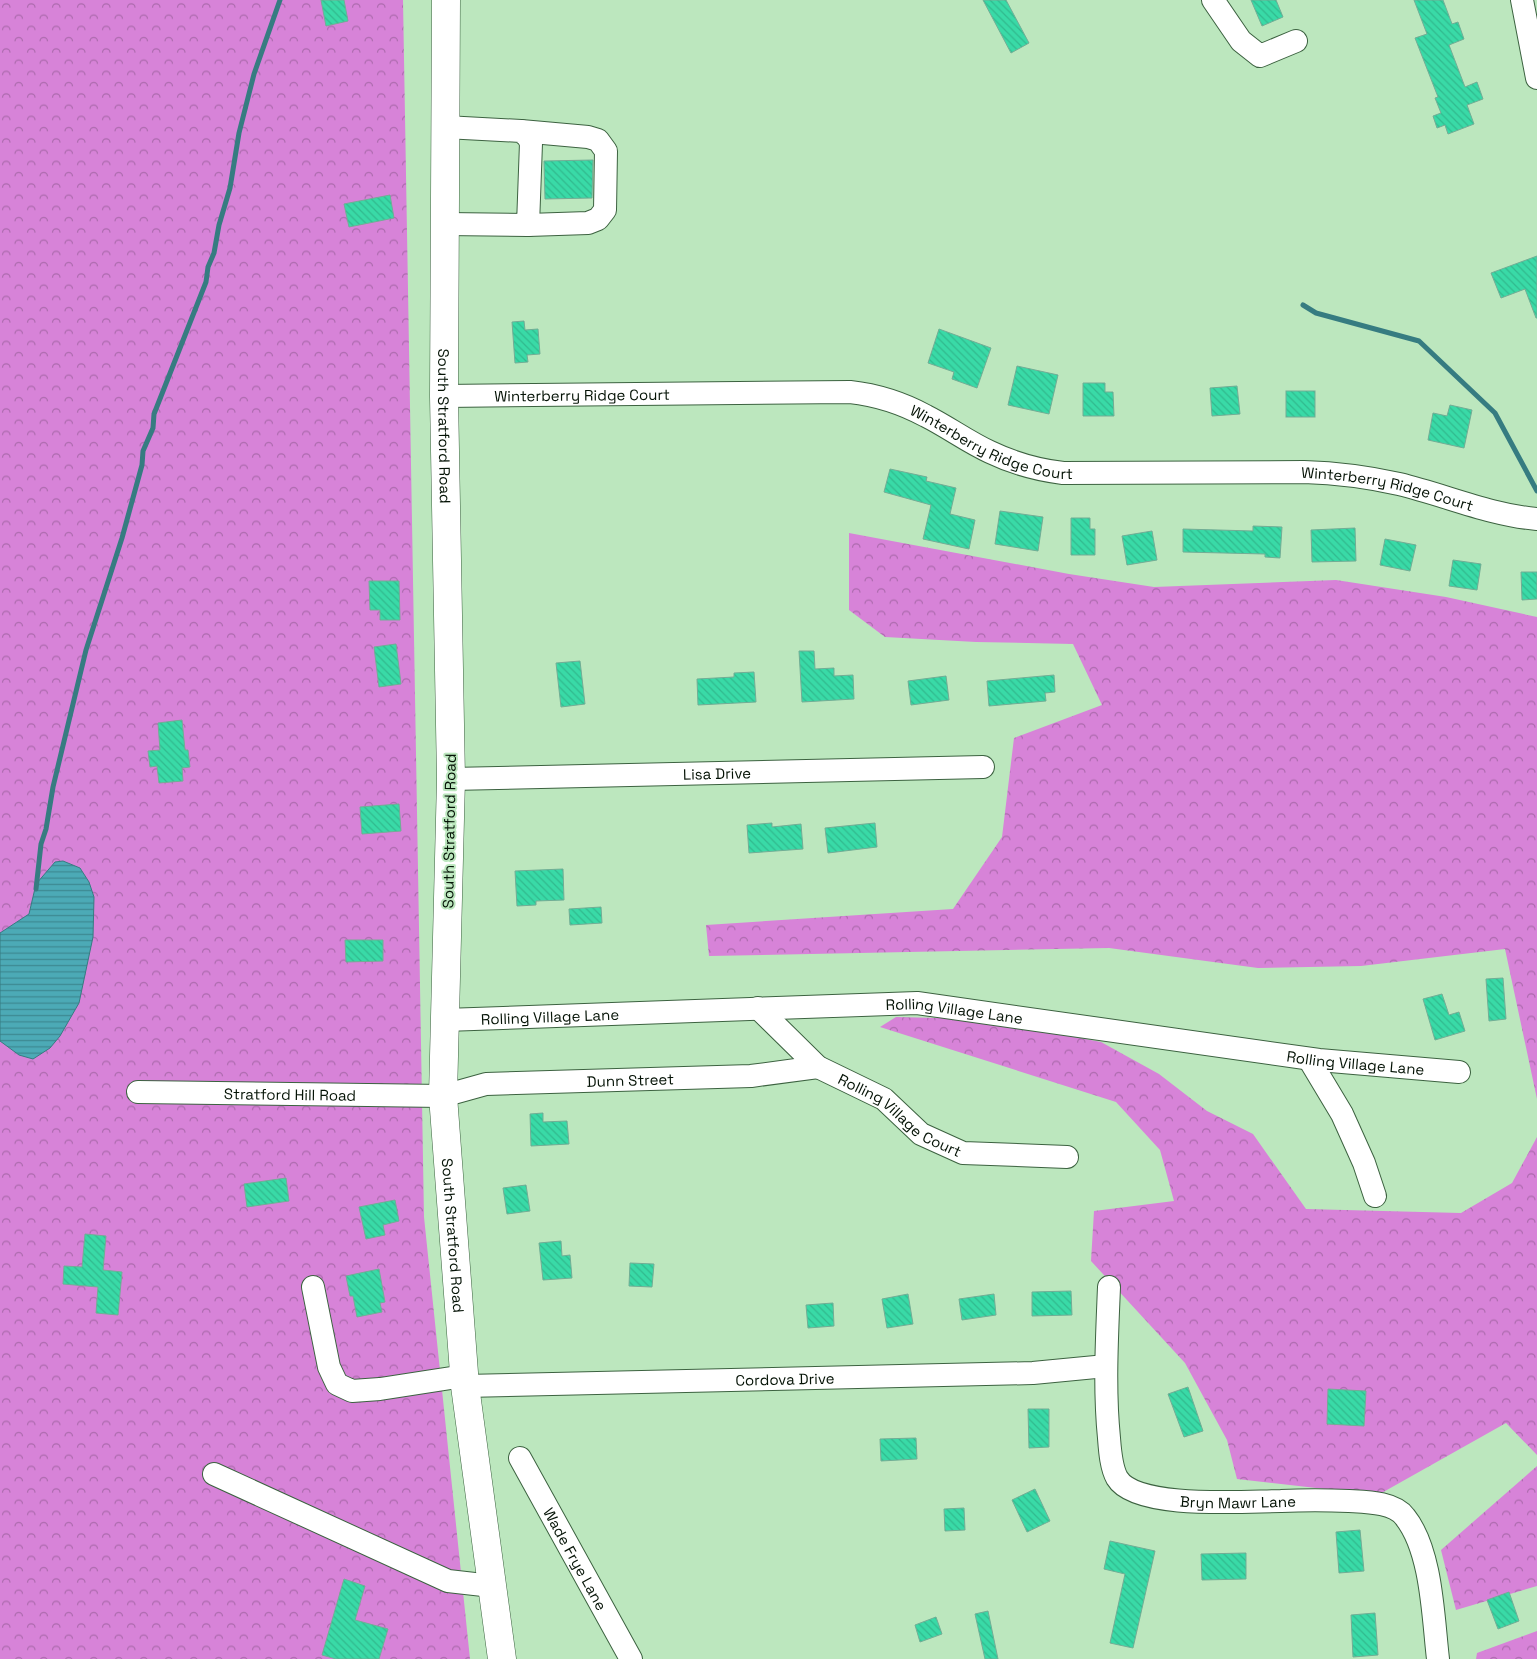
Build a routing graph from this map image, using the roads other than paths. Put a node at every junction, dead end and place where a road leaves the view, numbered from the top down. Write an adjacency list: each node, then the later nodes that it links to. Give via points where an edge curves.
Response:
1 (446, 0): 6 (main road, South Stratford Road)
2 (1213, 0): 4 (street, via 1241,41 1260,56)
3 (1522, 0): 5 (street)
4 (1296, 41)
5 (1537, 78)
6 (445, 127): 7 (street); 8 (main road, South Stratford Road)
7 (520, 131): 9 (street, via 531,143); 9 (street, via 588,137 598,140 606,151 605,210 598,219 588,223)
8 (445, 224): 9 (street); 10 (main road, South Stratford Road)
9 (528, 225)
10 (444, 396): 11 (street, Winterberry Ridge Court, via 850,392 908,407 992,453 1040,470 1063,473 1304,472 1344,475 1400,484 1501,514); 13 (main road, South Stratford Road)
11 (1537, 520)
12 (983, 767): 13 (street, Lisa Drive)
13 (451, 779): 15 (main road, South Stratford Road)
14 (758, 1008): 15 (street, Rolling Village Lane); 16 (street, Rolling Village Lane, via 916,1003); 17 (street, Rolling Village Court)
15 (445, 1020): 20 (main road, South Stratford Road)
16 (1309, 1059): 18 (street, Rolling Village Lane); 22 (street, via 1342,1114 1364,1163)
17 (818, 1066): 20 (street, Dunn Street, via 751,1076 486,1084); 21 (street, Rolling Village Court, via 884,1099 921,1134 962,1153)
18 (1459, 1072)
19 (138, 1092): 20 (street, Stratford Hill Road)
20 (443, 1096): 26 (main road, South Stratford Road)
21 (1067, 1157)
22 (1374, 1196)
23 (313, 1287): 26 (street, Cordova Drive, via 329,1367 337,1384 352,1391)
24 (1109, 1287): 25 (street, Bryn Mawr Lane)
25 (1106, 1366): 26 (street, Cordova Drive, via 1033,1372); 32 (street, Bryn Mawr Lane, via 1106,1417 1114,1472 1133,1492 1171,1500 1209,1502 1369,1502 1404,1515 1418,1540 1425,1562)
26 (464, 1381): 29 (main road, South Stratford Road)
27 (520, 1458): 31 (street, Wade Frye Lane)
28 (214, 1474): 29 (street, via 448,1581)
29 (492, 1586): 30 (main road, South Stratford Road)
30 (502, 1659)
31 (631, 1659)
32 (1438, 1659)

